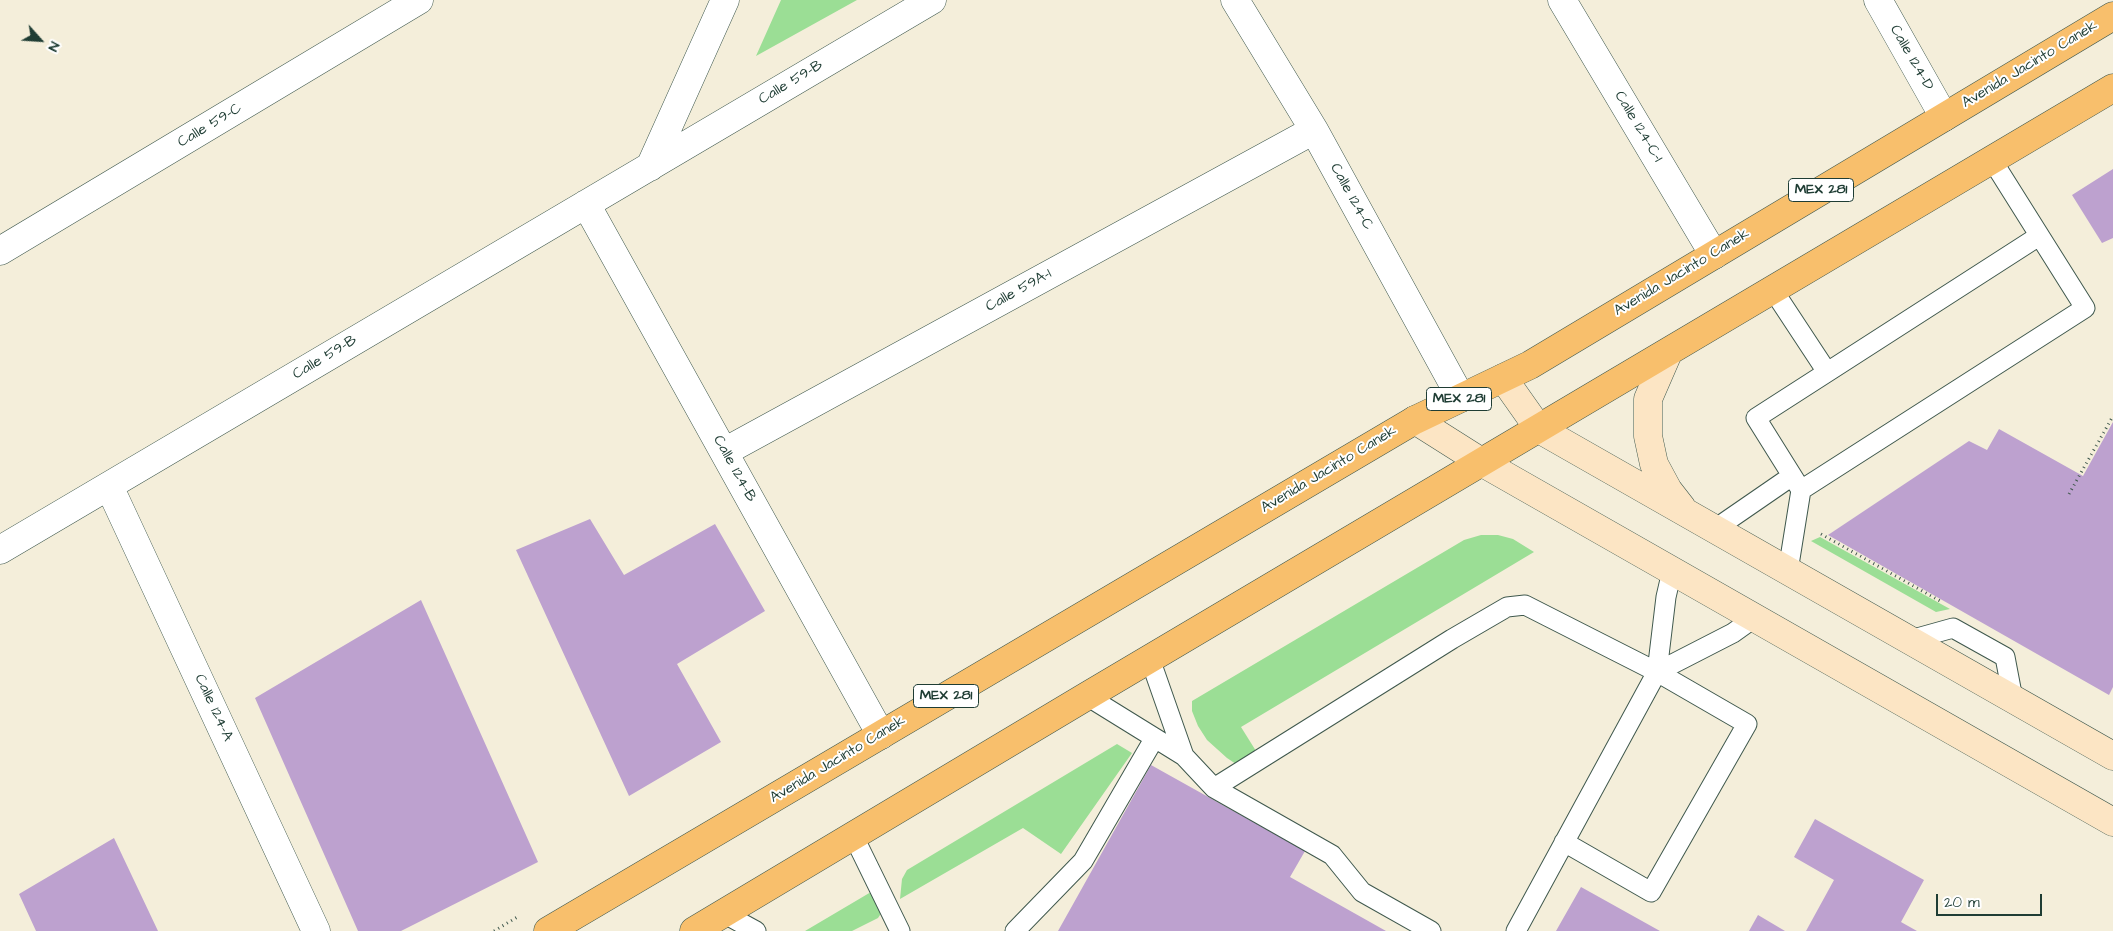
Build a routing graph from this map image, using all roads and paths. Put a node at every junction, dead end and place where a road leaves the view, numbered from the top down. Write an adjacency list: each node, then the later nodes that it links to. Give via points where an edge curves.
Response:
1 (419, 0): 15 (street, Calle 59-C)
2 (725, 0): 12 (street)
3 (932, 0): 12 (street, Calle 59-B)
4 (1234, 0): 10 (street, Calle 124-C)
5 (1562, 0): 16 (street, Calle 124-C-1)
6 (1878, 0): 9 (street, Calle 124-D)
7 (2113, 16): 9 (main road, Avenida Jacinto Canek / MEX 281)
8 (2113, 88): 11 (main road)
9 (1944, 117): 16 (main road, Avenida Jacinto Canek / MEX 281)
10 (1314, 130): 21 (street, Calle 124-C); 25 (street, Calle 59A-1)
11 (1992, 160): 14 (lane); 17 (main road)
12 (650, 167): 13 (street, Calle 59-B)
13 (586, 204): 25 (street, Calle 124-B); 28 (street, Calle 59-B)
14 (2039, 236): 19 (lane); 27 (lane, via 2085,308)
15 (0, 251)
16 (1714, 255): 20 (main road, Avenida Jacinto Canek / MEX 281)
17 (1773, 290): 18 (main road); 19 (lane)
18 (1668, 353): 24 (main road); 30 (street, via 1648,399 1648,436 1654,464)
19 (1827, 372): 27 (lane, via 1756,418)
20 (1503, 378): 21 (main road, Avenida Jacinto Canek / MEX 281); 24 (street)
21 (1461, 398): 23 (main road, Avenida Jacinto Canek / MEX 281)
22 (2113, 416): 29 (path)
23 (1415, 420): 26 (street); 41 (main road, Avenida Jacinto Canek / MEX 281)
24 (1539, 429): 26 (main road); 30 (street)
25 (724, 452): 41 (street, Calle 124-B)
26 (1482, 463): 34 (street); 38 (main road)
27 (1796, 483): 31 (lane); 35 (lane)
28 (109, 486): 33 (street, Calle 59-B); 50 (street, Calle 124-A)
29 (2069, 494)
30 (1686, 513): 31 (street)
31 (1715, 530): 35 (street)
32 (1818, 532): 36 (path)
33 (0, 550)
34 (1672, 571): 37 (street); 39 (lane)
35 (1788, 571): 44 (street)
36 (1950, 606)
37 (1754, 618): 39 (lane, via 1733,633); 46 (street)
38 (1150, 659): 40 (main road); 43 (lane)
39 (1657, 672): 45 (lane, via 1525,605 1507,607 1452,638); 48 (lane); 48 (lane, via 1746,724 1652,892)
40 (1087, 696): 42 (lane); 47 (main road)
41 (881, 735): 51 (main road, Avenida Jacinto Canek / MEX 281)
42 (1154, 739): 43 (lane); 55 (lane, via 1083,861)
43 (1184, 756): 45 (lane)
44 (2113, 756)
45 (1214, 788): 56 (lane, via 1332,855 1362,892)
46 (2113, 822)
47 (853, 835): 49 (main road); 54 (lane)
48 (1564, 842): 57 (lane)
49 (723, 913): 52 (main road); 53 (lane)
50 (316, 931)
51 (548, 931)
52 (694, 931)
53 (756, 931)
54 (900, 931)
55 (1015, 931)
56 (1431, 931)
57 (1516, 931)

